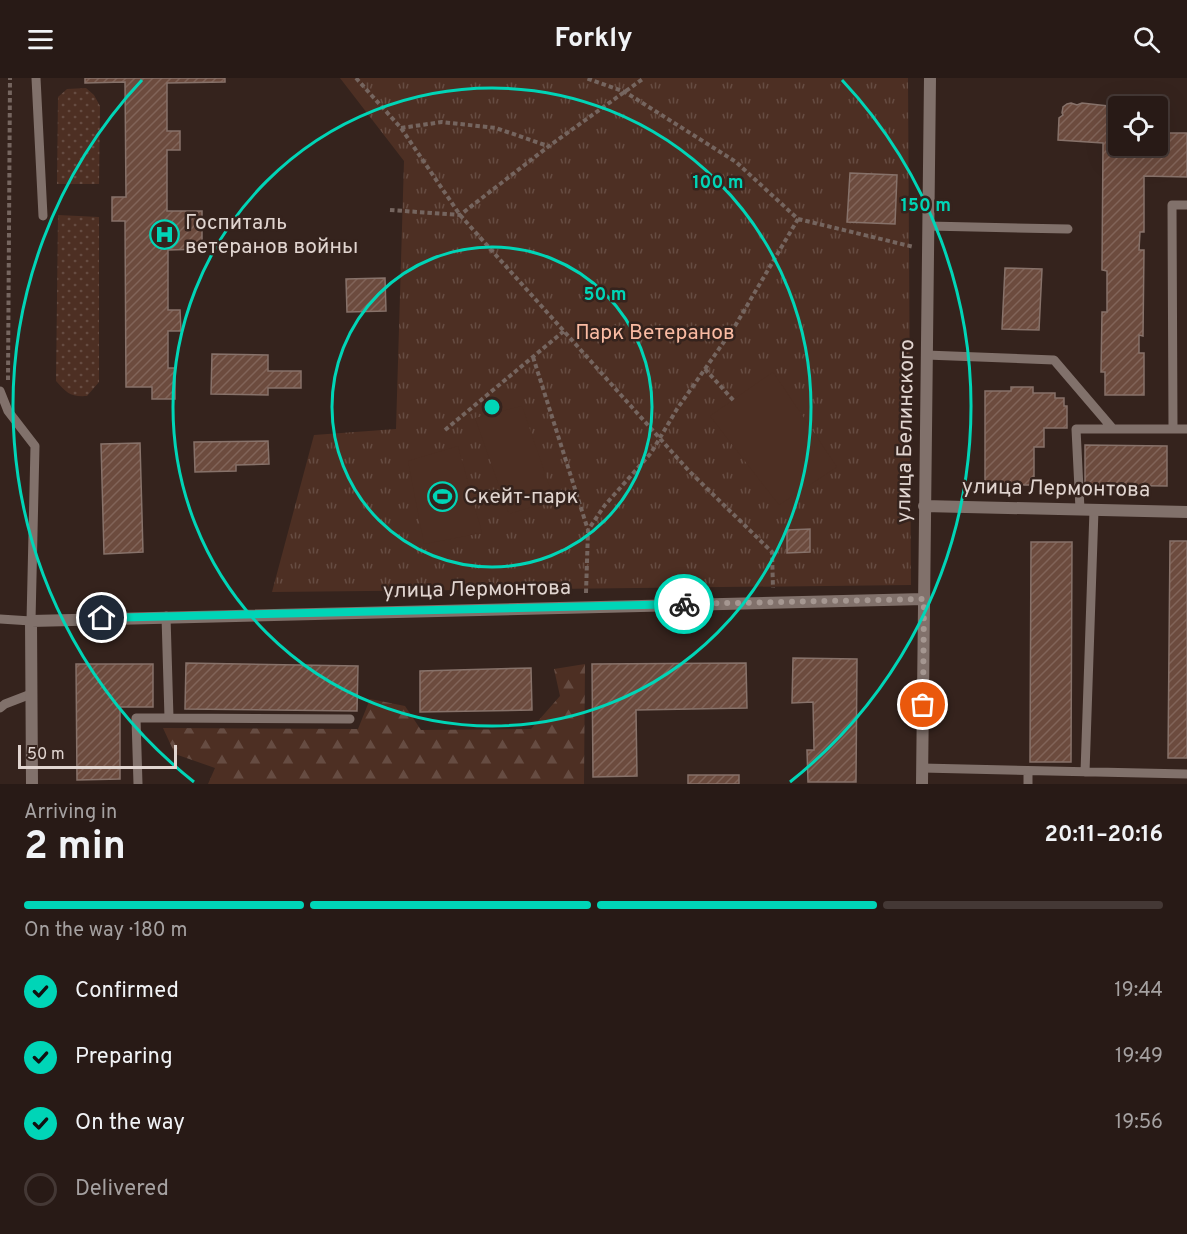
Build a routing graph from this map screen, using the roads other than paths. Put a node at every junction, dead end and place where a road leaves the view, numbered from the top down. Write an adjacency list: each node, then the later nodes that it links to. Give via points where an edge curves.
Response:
1 (36, 78): 4 (lane)
2 (930, 78): 5 (street, улица Белинского)
3 (1187, 205): 10 (lane, via 1173,205)
4 (43, 216)
5 (928, 226): 6 (lane); 7 (street, улица Белинского)
6 (1068, 229)
7 (926, 355): 9 (lane, via 1054,360); 12 (street, улица Белинского)
8 (0, 391): 19 (lane, via 8,411 35,446)
9 (1113, 429): 10 (lane); 13 (lane, via 1076,429)
10 (1173, 429): 11 (lane)
11 (1187, 429)
12 (924, 506): 13 (street, улица Лермонтова); 16 (street, улица Белинского)
13 (1080, 509): 14 (street, улица Лермонтова)
14 (1094, 510): 15 (street, улица Лермонтова); 26 (lane)
15 (1187, 512)
16 (924, 599): 17 (street, улица Лермонтова); 24 (street, улица Белинского)
17 (166, 616): 19 (street, улица Лермонтова); 22 (lane)
18 (0, 619): 19 (lane)
19 (31, 621): 20 (street)
20 (31, 694): 21 (lane); 28 (street)
21 (0, 708)
22 (169, 717): 23 (lane); 29 (lane, via 136,718)
23 (350, 719)
24 (922, 768): 25 (lane); 30 (street, улица Белинского)
25 (1028, 771): 26 (lane); 31 (lane)
26 (1085, 772): 27 (lane)
27 (1187, 774)
28 (32, 784)
29 (138, 784)
30 (922, 784)
31 (1028, 784)

